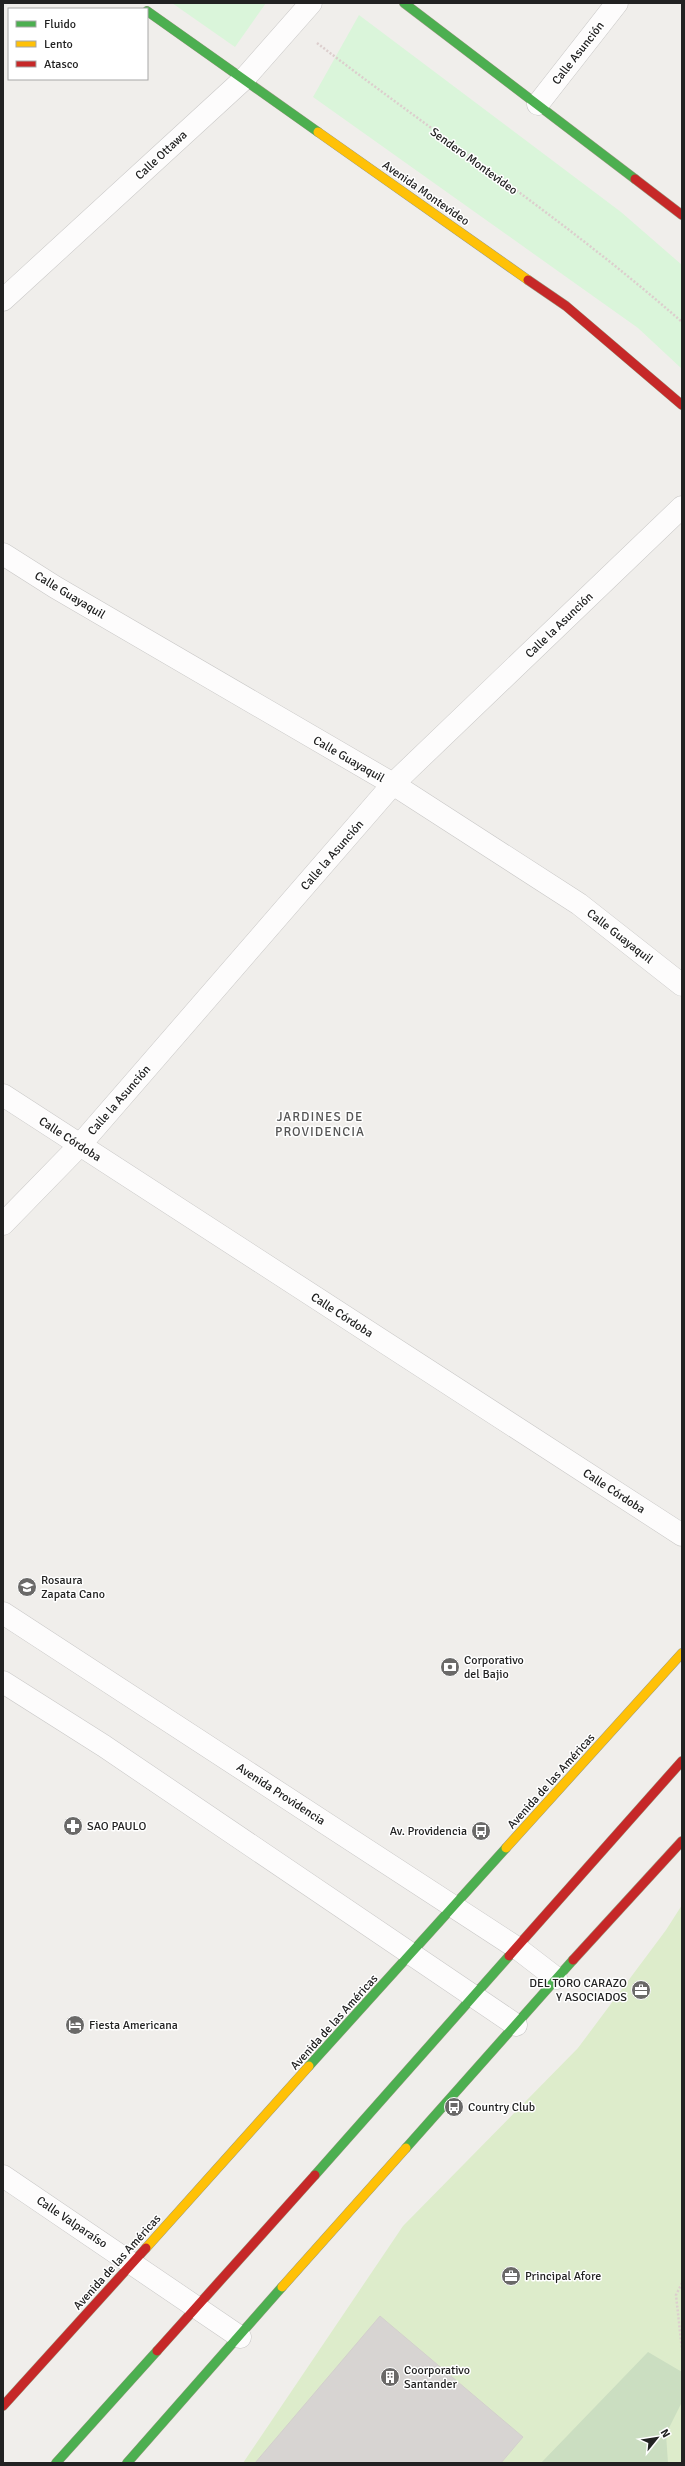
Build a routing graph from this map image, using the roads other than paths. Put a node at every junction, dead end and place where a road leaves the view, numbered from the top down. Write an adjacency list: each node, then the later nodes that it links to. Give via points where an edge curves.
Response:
1 (311, 3): 5 (street, Calle Ottawa)
2 (404, 3): 6 (main road)
3 (617, 3): 6 (street, Calle Asunción)
4 (148, 12): 5 (main road, Avenida Montevideo)
5 (244, 79): 8 (street, Calle Ottawa); 9 (main road, Avenida Montevideo, via 566,306)
6 (538, 104): 7 (main road)
7 (682, 215)
8 (3, 300)
9 (682, 405)
10 (682, 507): 12 (street, Calle la Asunción)
11 (3, 554): 12 (street, Calle Guayaquil, via 55,587)
12 (393, 784): 13 (street, Calle Guayaquil, via 578,904); 15 (street, Calle la Asunción)
13 (682, 985)
14 (3, 1095): 15 (street, Calle Córdoba)
15 (80, 1145): 16 (street, Calle la Asunción); 17 (street, Calle Córdoba)
16 (3, 1224)
17 (682, 1534)
18 (3, 1613): 23 (street, Avenida Providencia)
19 (682, 1653): 23 (main road, Avenida de las Américas)
20 (3, 1682): 25 (street, via 104,1746)
21 (682, 1761): 24 (main road)
22 (682, 1841): 26 (main road)
23 (453, 1907): 24 (street, Avenida Providencia); 25 (main road, Avenida de las Américas)
24 (517, 1948): 26 (street, Avenida Providencia); 27 (main road)
25 (412, 1953): 27 (street); 30 (main road, Avenida de las Américas)
26 (556, 1978): 28 (main road)
27 (474, 1995): 28 (street); 31 (main road)
28 (516, 2025): 32 (main road)
29 (3, 2176): 30 (street, Calle Valparaíso)
30 (133, 2263): 31 (street, Calle Valparaíso); 33 (main road, Avenida de las Américas)
31 (197, 2308): 32 (street, Calle Valparaíso); 34 (main road)
32 (240, 2337): 35 (main road)
33 (3, 2406)
34 (56, 2463)
35 (127, 2463)

